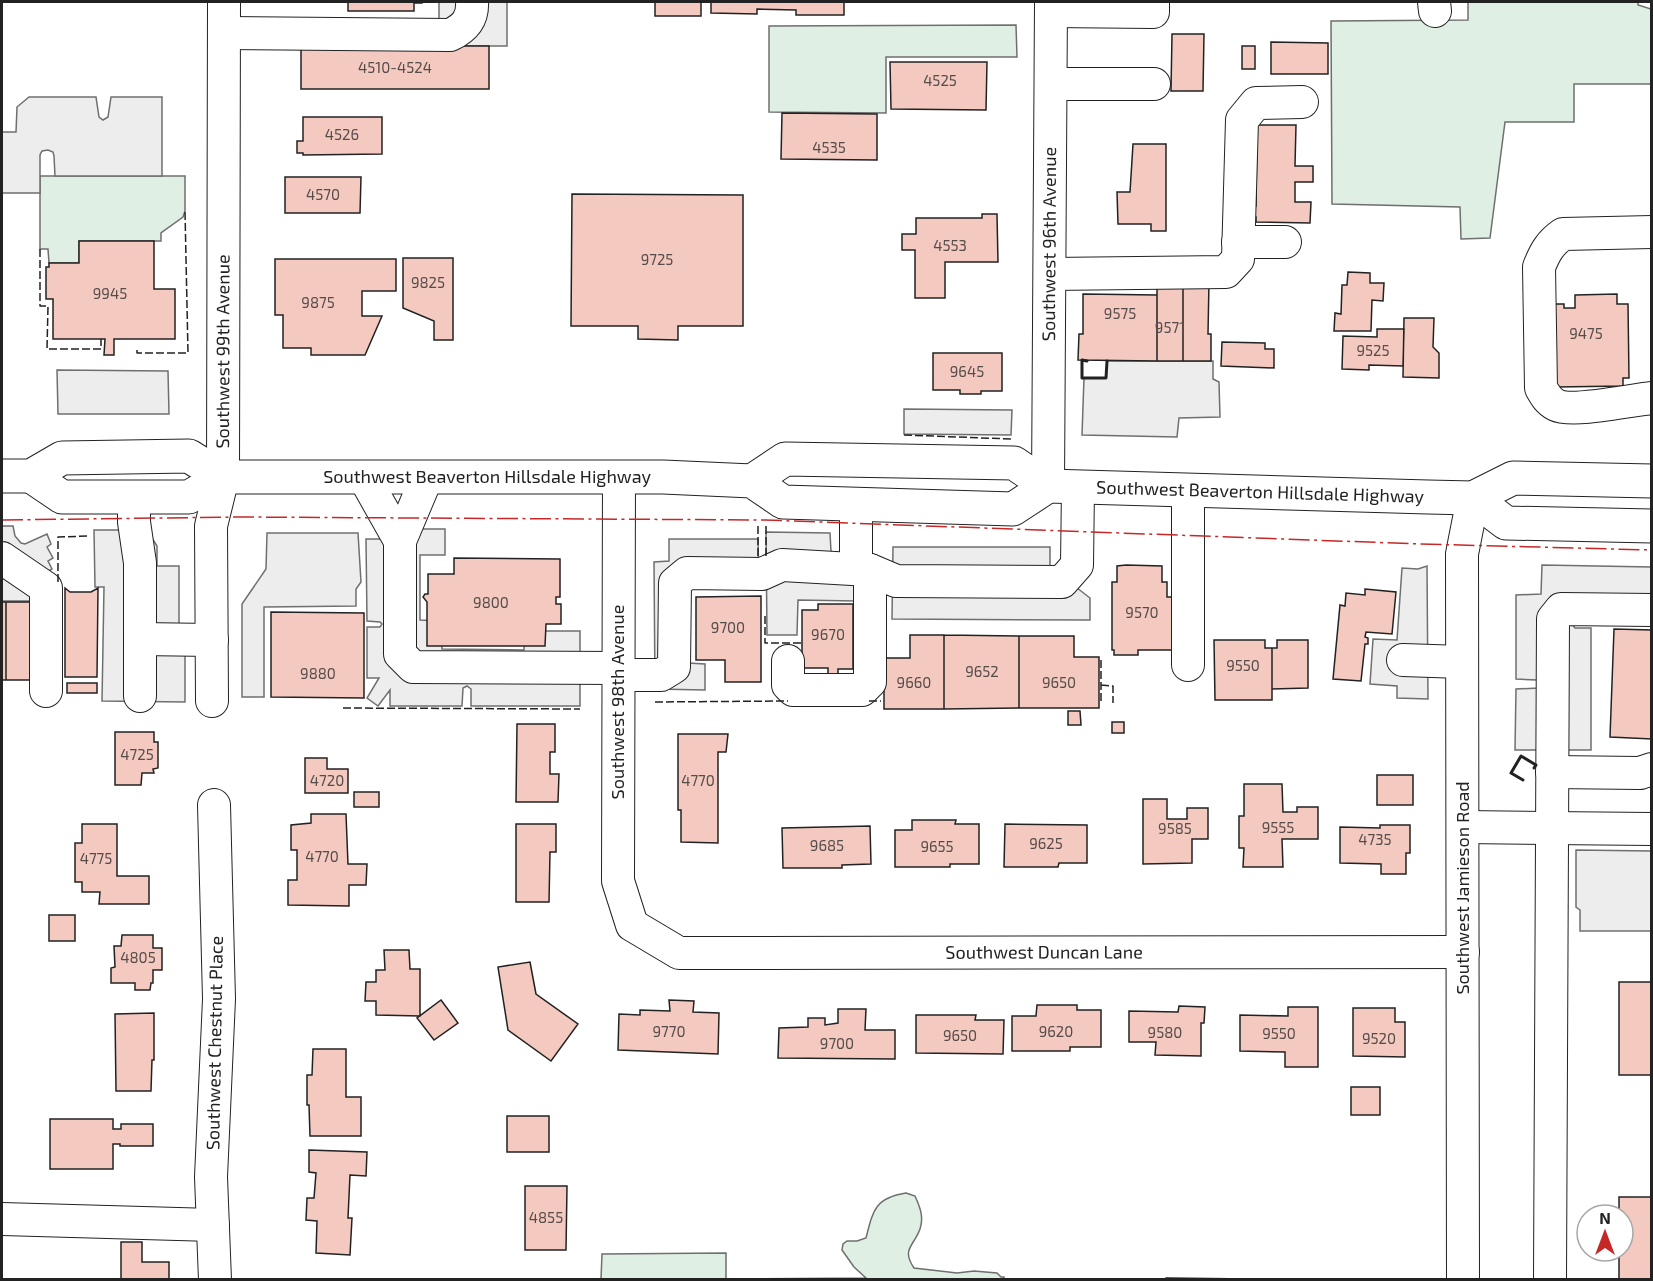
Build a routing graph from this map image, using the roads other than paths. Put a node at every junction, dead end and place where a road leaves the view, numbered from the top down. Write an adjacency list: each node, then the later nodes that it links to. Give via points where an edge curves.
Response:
1 (224, 2): 5 (street, Southwest 99th Avenue)
2 (472, 2): 5 (street, via 472,12 463,28 450,35)
3 (1153, 2): 4 (street, via 1153,12)
4 (1051, 7): 6 (street, Southwest 96th Avenue)
5 (224, 33): 15 (street, Southwest 99th Avenue)
6 (1051, 84): 7 (street); 12 (street, Southwest 96th Avenue)
7 (1154, 84)
8 (1302, 102): 10 (street, via 1256,102 1242,120)
9 (1652, 232): 13 (street, via 1563,234 1546,249 1539,267 1541,388 1547,400 1572,408)
10 (1238, 242): 11 (street); 12 (street, via 1238,259 1226,272)
11 (1286, 242)
12 (1050, 274): 21 (street, Southwest 96th Avenue)
13 (1652, 398)
14 (16, 476): 15 (main road, Southwest Beaverton Hillsdale Highway, via 62,458 189,456); 23 (main road, Southwest Beaverton Hillsdale Highway, via 62,496)
15 (224, 477): 16 (main road, Southwest Beaverton Hillsdale Highway); 23 (main road, Southwest Beaverton Hillsdale Highway, via 189,496); 32 (street, Southwest 99th Avenue, via 211,526)
16 (364, 477): 17 (main road, Southwest Beaverton Hillsdale Highway); 27 (street)
17 (427, 477): 18 (main road, Southwest Beaverton Hillsdale Highway); 27 (street)
18 (619, 477): 19 (main road, Southwest Beaverton Hillsdale Highway); 37 (street, Southwest 98th Avenue)
19 (752, 481): 21 (main road, via 785,459 1014,463); 25 (main road, via 783,502)
20 (1652, 481): 24 (main road, Southwest Beaverton Hillsdale Highway, via 1513,478)
21 (1063, 487): 22 (main road, Southwest Beaverton Hillsdale Highway); 25 (main road, via 1012,509); 29 (street, Southwest 96th Avenue, via 1077,566 1062,582 896,581)
22 (1188, 490): 24 (main road, Southwest Beaverton Hillsdale Highway); 36 (street)
23 (134, 497): 31 (street, via 140,563)
24 (1473, 498): 26 (main road, via 1506,523); 35 (street, Southwest Jamieson Road, via 1462,554)
25 (856, 505): 29 (street)
26 (1652, 526)
27 (400, 541): 37 (street, via 400,654 413,667)
28 (2, 558): 38 (street, via 46,588)
29 (863, 569): 34 (street, via 870,682 862,690 793,690 788,685); 37 (street, Southwest 96th Avenue, via 782,565 762,574 687,573 675,583 674,667 661,675)
30 (1652, 610): 42 (street, via 1561,609 1553,619)
31 (140, 639): 32 (street); 39 (street)
32 (212, 640): 40 (street, Southwest 99th Avenue)
33 (1403, 660): 35 (street)
34 (788, 661)
35 (1462, 662): 44 (street, Southwest Jamieson Road)
36 (1188, 665)
37 (618, 671): 47 (street, Southwest 98th Avenue, via 618,881)
38 (46, 692)
39 (140, 696)
40 (212, 701)
41 (1652, 770): 42 (street)
42 (1552, 772): 45 (street)
43 (214, 806): 50 (street, Southwest Chestnut Place, via 219,999 211,1177)
44 (1463, 827): 45 (street); 48 (street, Southwest Jamieson Road)
45 (1552, 828): 46 (street); 53 (street)
46 (1652, 829)
47 (632, 925): 48 (street, Southwest Duncan Lane, via 679,953)
48 (1463, 952): 52 (street, Southwest Jamieson Road)
49 (2, 1219): 50 (street)
50 (213, 1225): 51 (street, Southwest Chestnut Place)
51 (215, 1280)
52 (1463, 1280)
53 (1550, 1280)

